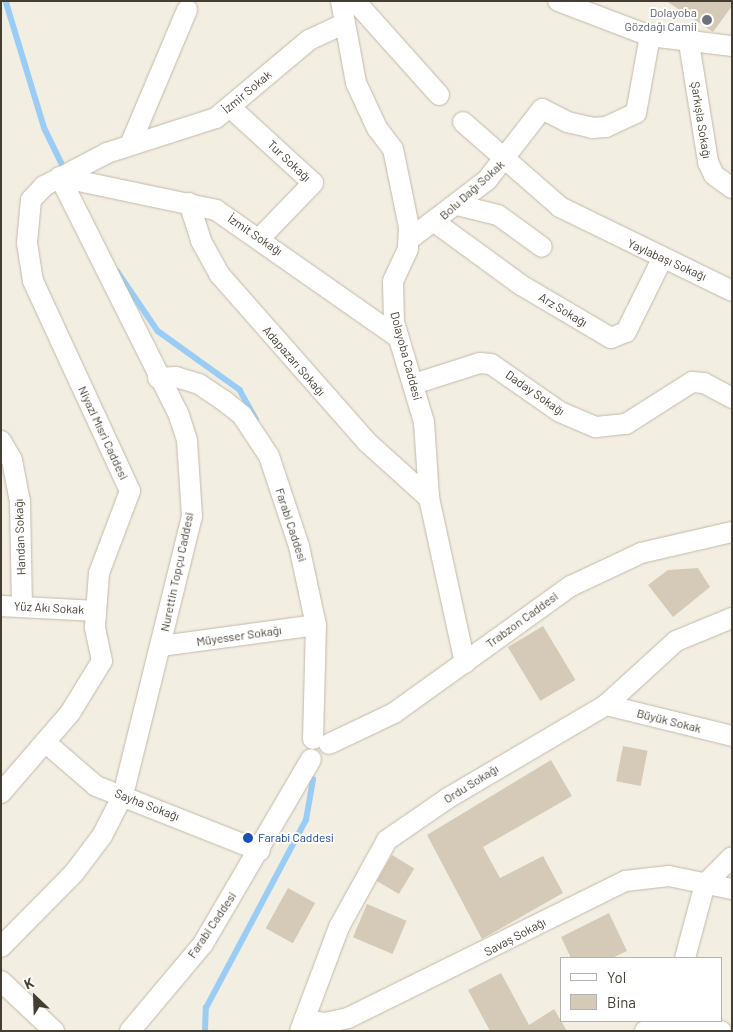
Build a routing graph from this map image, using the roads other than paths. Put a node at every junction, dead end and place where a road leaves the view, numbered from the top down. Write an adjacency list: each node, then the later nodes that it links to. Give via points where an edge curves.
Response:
1 (341, 1): 5 (street)
2 (355, 1): 9 (street)
3 (558, 1): 6 (street)
4 (188, 10): 12 (street)
5 (343, 24): 10 (street, İzmir Sokak, via 309,40); 20 (street, via 361,99 393,149)
6 (650, 36): 7 (street); 13 (street, Bolu Dağı Sokak, via 636,113 606,127 592,128 567,122 542,109)
7 (690, 43): 8 (street); 15 (street, Şarkışla Sokağı, via 708,162 714,175)
8 (732, 46)
9 (439, 95)
10 (231, 108): 12 (street, İzmir Sokak, via 188,130); 19 (street, Tur Sokağı, via 313,183)
11 (463, 122): 13 (street, Yaylabaşı Sokağı)
12 (130, 145): 14 (street, İzmir Sokak)
13 (506, 160): 17 (street, Bolu Dağı Sokak); 22 (street, Yaylabaşı Sokağı, via 560,207)
14 (60, 177): 16 (street, İzmit Sokağı); 25 (street, Nurettin Topçu Caddesi); 34 (street, Niyazi Mısri Caddesi, via 32,200 27,260 130,491 99,573)
15 (732, 188)
16 (189, 203): 19 (street, İzmit Sokağı, via 216,210); 29 (street, Adapazarı Sokağı, via 201,241 219,274 339,413)
17 (457, 205): 18 (street, Bolu Dağı Sokak); 21 (street, via 498,215)
18 (436, 223): 20 (street, Bolu Dağı Sokak); 22 (street, Arz Sokağı, via 521,285 611,338 626,332)
19 (260, 238): 24 (street, İzmit Sokağı)
20 (411, 238): 24 (street, Dolayoba Caddesi, via 393,281)
21 (542, 247)
22 (662, 259): 23 (street, Yaylabaşı Sokağı)
23 (732, 291)
24 (399, 338): 26 (street, Dolayoba Caddesi)
25 (158, 378): 36 (street, Farabi Caddesi, via 176,377 199,384 242,415 254,431 269,456 299,546); 37 (street, Nurettin Topçu Caddesi, via 187,440 192,516)
26 (414, 384): 27 (street, Daday Sokağı, via 480,363 492,364 560,412 596,427 626,424 692,382 704,383); 29 (street, Dolayoba Caddesi, via 428,446)
27 (732, 398)
28 (1, 442): 30 (street, Handan Sokağı, via 12,460)
29 (429, 498): 38 (street, Dolayoba Caddesi)
30 (11, 526): 32 (street, Handan Sokağı)
31 (732, 532): 38 (street, Trabzon Caddesi, via 675,543 609,566 538,607)
32 (22, 605): 33 (street, Yüz Akı Sokak); 34 (street, Yüz Akı Sokak)
33 (1, 606)
34 (96, 611): 41 (street, Niyazi Mısri Caddesi, via 102,661 70,713)
35 (732, 618): 39 (street, Ordu Sokağı, via 676,641)
36 (316, 625): 37 (street, Müyesser Sokağı); 42 (street, Farabi Caddesi)
37 (161, 646): 44 (street, Nurettin Topçu Caddesi)
38 (465, 663): 42 (street, Trabzon Caddesi, via 394,713)
39 (606, 705): 40 (street, Büyük Sokak); 54 (street, Ordu Sokağı, via 456,793 388,840 339,926)
40 (732, 736)
41 (45, 742): 43 (street, Niyazi Mısri Caddesi); 44 (street, Sayha Sokağı, via 96,786)
42 (321, 742): 45 (street, Farabi Caddesi, via 326,759 311,759)
43 (1, 793)
44 (123, 795): 45 (street, Sayha Sokağı); 49 (street, Nurettin Topçu Caddesi, via 102,836 74,873)
45 (260, 851): 56 (street, Farabi Caddesi, via 203,944)
46 (732, 857): 47 (street)
47 (705, 884): 48 (street, Savaş Sokağı); 50 (street); 54 (street, Savaş Sokağı, via 669,876 625,882 348,1018)
48 (732, 889)
49 (1, 947)
50 (685, 957)
51 (1, 981): 55 (street)
52 (668, 1022): 57 (street)
53 (676, 1022): 58 (street)
54 (302, 1026)
55 (54, 1031)
56 (130, 1031)
57 (645, 1031)
58 (721, 1031)

